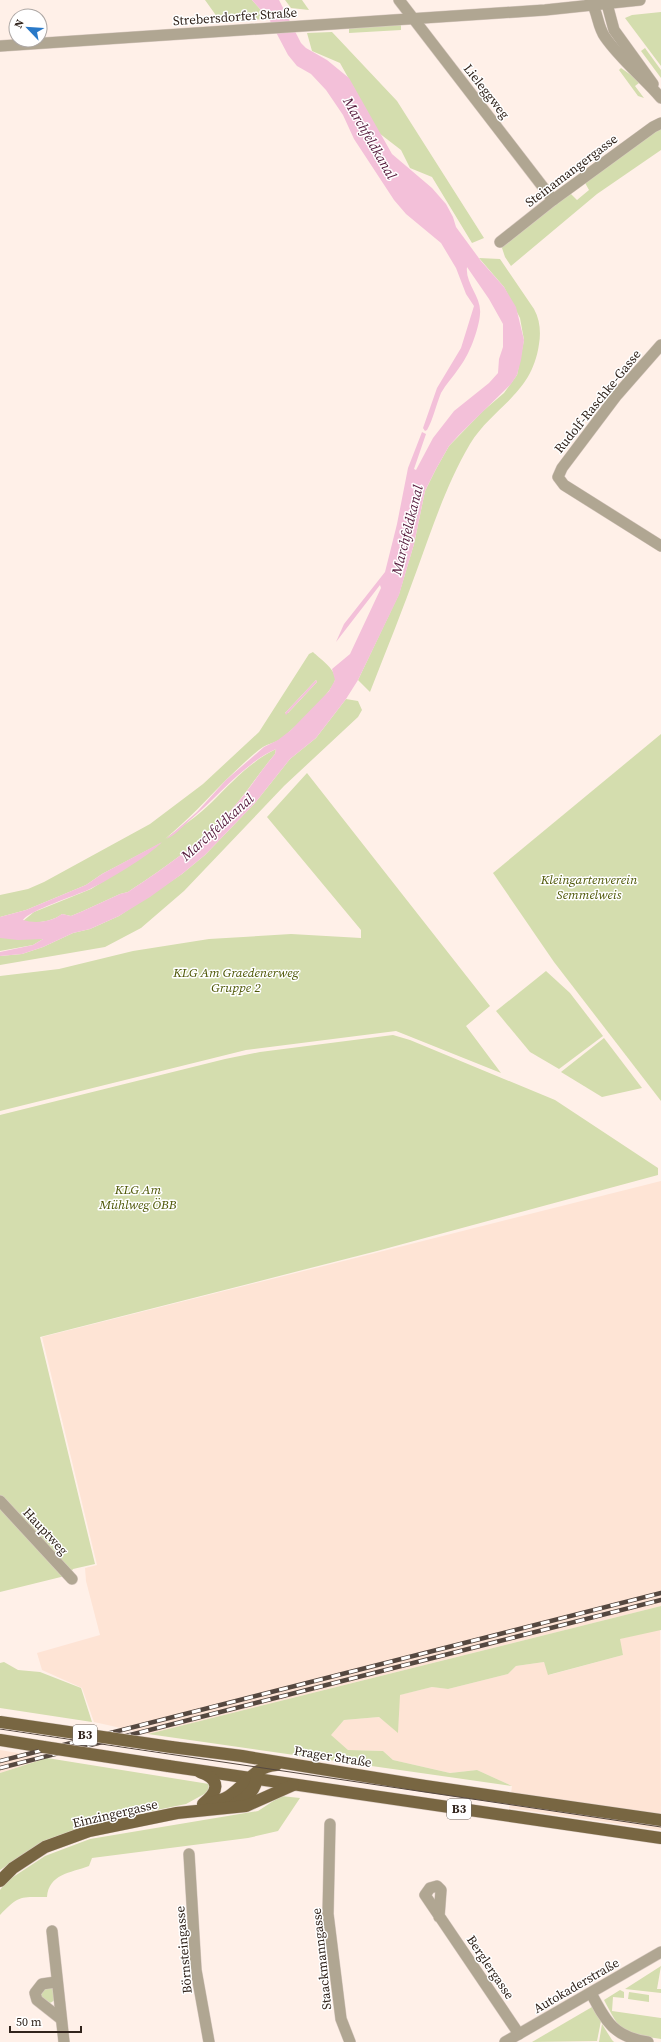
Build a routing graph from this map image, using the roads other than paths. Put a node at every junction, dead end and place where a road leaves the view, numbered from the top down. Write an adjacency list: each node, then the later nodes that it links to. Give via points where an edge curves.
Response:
1 (399, 0): 6 (street, Lieleggweg)
2 (640, 0): 5 (street, Strebersdorfer Straße)
3 (591, 2): 4 (street, Strebersdorfer Straße); 5 (street, Strebersdorfer Straße); 8 (street, via 604,35 620,57)
4 (573, 3): 6 (street, Strebersdorfer Straße)
5 (607, 4): 8 (street, via 614,30)
6 (413, 18): 7 (street, Strebersdorfer Straße); 10 (street, Lieleggweg)
7 (0, 46)
8 (660, 97)
9 (661, 123): 10 (street, Steinamangergasse)
10 (553, 200): 11 (street, Steinamangergasse)
11 (500, 242)
12 (661, 345): 13 (street, Rudolf-Raschke-Gasse, via 617,395 562,468 558,477 564,486)
13 (661, 546)
14 (0, 1501): 15 (street, Hauptweg)
15 (72, 1579)
16 (0, 1722): 18 (main road, Prager Straße / B3, bridge)
17 (0, 1740): 20 (main road, B3, bridge)
18 (242, 1756): 19 (main road, Prager Straße / B3); 21 (main road)
19 (289, 1764): 21 (main road, Einzingergasse, via 271,1765); 26 (main road, Prager Straße / B3)
20 (193, 1770): 21 (main road, B3); 23 (main road, Einzingergasse, via 207,1775 216,1786 212,1797)
21 (255, 1776): 22 (main road, B3); 23 (main road, Einzingergasse, via 230,1796); 24 (main road, Einzingergasse, via 250,1795)
22 (293, 1785): 24 (main road, Einzingergasse, via 258,1802); 28 (main road, B3)
23 (203, 1804): 25 (main road, Einzingergasse)
24 (230, 1808): 25 (main road, Einzingergasse)
25 (177, 1813): 30 (main road, Einzingergasse, via 89,1830 45,1847)
26 (661, 1820)
27 (330, 1824): 40 (street, Staackmanngasse, via 328,1914 341,2019)
28 (661, 1838)
29 (189, 1854): 39 (street, Börnsteingasse, via 196,1970)
30 (0, 1880)
31 (439, 1917): 37 (street, Berglergasse)
32 (52, 1931): 34 (street)
33 (661, 1952): 35 (street, Autokaderstraße)
34 (56, 1982): 36 (street); 36 (street, via 42,1984 35,1994 37,2000)
35 (591, 1993): 37 (street, Autokaderstraße); 42 (street, via 614,2030 628,2038)
36 (61, 2019): 38 (street)
37 (518, 2034): 41 (street, Autokaderstraße)
38 (64, 2042)
39 (209, 2042)
40 (350, 2042)
41 (505, 2042)
42 (648, 2042)

